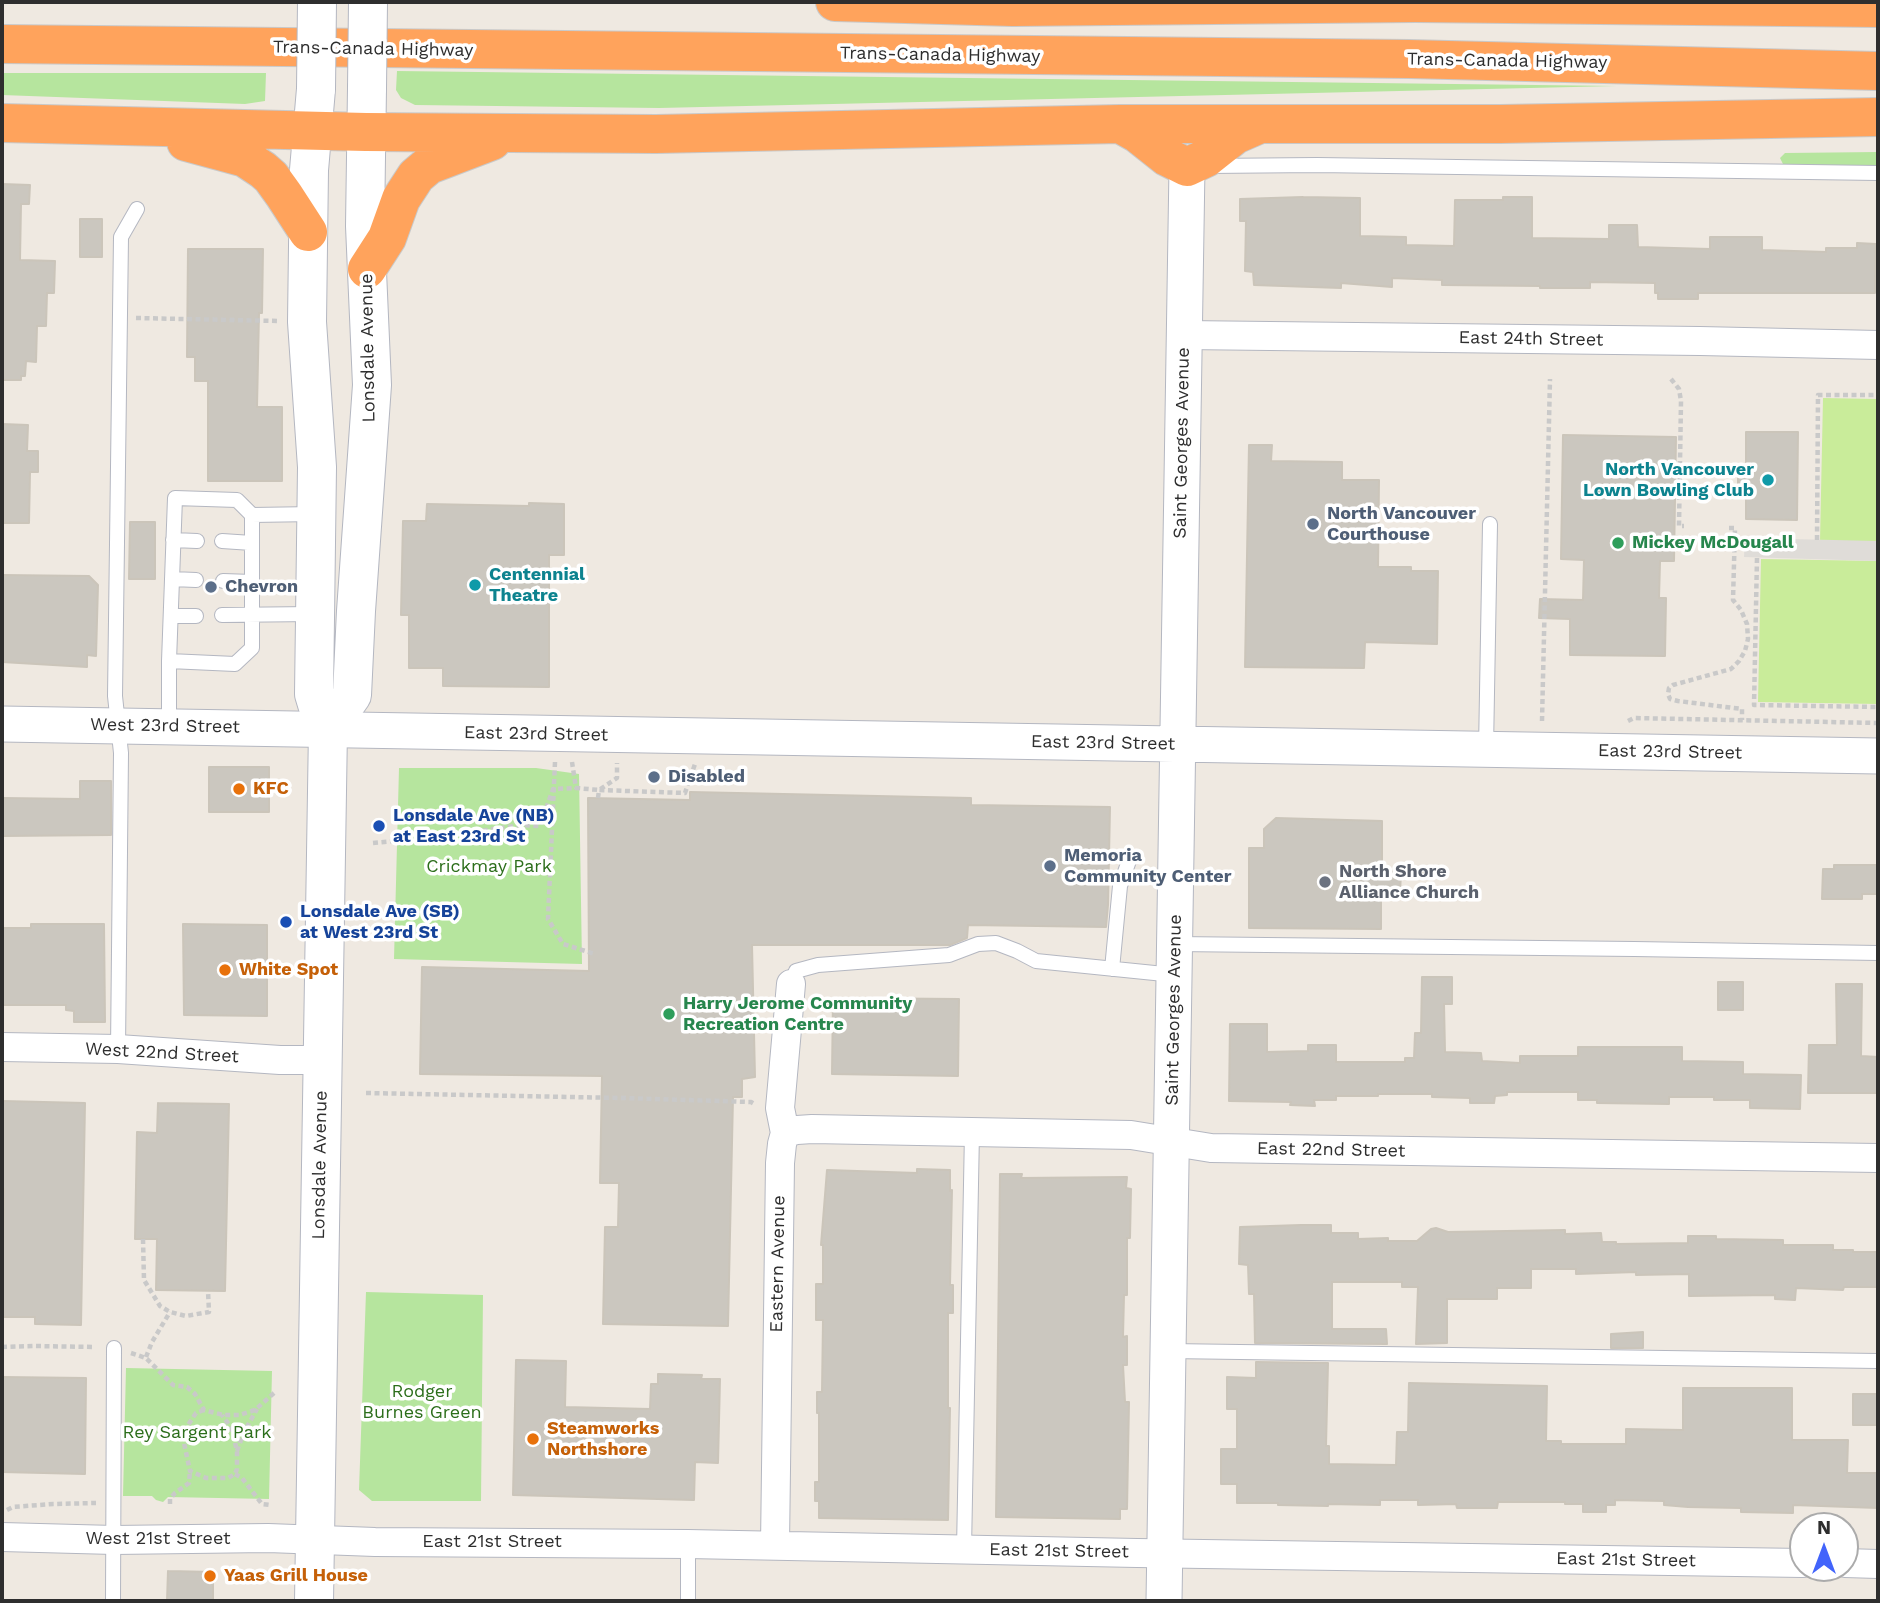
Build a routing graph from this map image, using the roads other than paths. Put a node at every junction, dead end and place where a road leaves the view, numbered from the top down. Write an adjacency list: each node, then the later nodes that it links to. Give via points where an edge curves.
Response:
1 (317, 2): 12 (main road, Lonsdale Avenue, bridge)
2 (368, 2): 13 (main road, Lonsdale Avenue, bridge)
3 (835, 2): 4 (highway)
4 (1878, 8)
5 (2, 44): 6 (highway, Trans-Canada Highway, via 1422,59)
6 (1878, 71)
7 (1878, 117): 10 (highway)
8 (2, 123): 11 (highway)
9 (1120, 124): 10 (highway); 14 (highway); 15 (highway)
10 (1260, 124): 15 (highway)
11 (129, 127): 12 (highway); 18 (highway, via 245,158 271,177)
12 (313, 131): 13 (highway); 18 (main road, Lonsdale Avenue)
13 (366, 132): 14 (highway); 19 (main road, Lonsdale Avenue)
14 (512, 134): 19 (highway, via 429,165 416,176)
15 (1187, 167): 16 (lane); 20 (street, Saint Georges Avenue)
16 (1878, 173)
17 (137, 208): 40 (lane, via 121,237)
18 (308, 232): 22 (main road, Lonsdale Avenue, via 307,322)
19 (368, 269): 42 (main road, Lonsdale Avenue, via 372,385 354,682 352,695)
20 (1184, 335): 21 (street, East 24th Street); 43 (street, Saint Georges Avenue)
21 (1878, 345)
22 (316, 514): 23 (lane); 33 (main road, Lonsdale Avenue)
23 (252, 515): 25 (lane, via 237,500 175,498); 28 (lane)
24 (1490, 524): 44 (lane)
25 (173, 540): 26 (lane); 29 (lane)
26 (197, 541)
27 (222, 541): 28 (lane)
28 (252, 543): 32 (lane)
29 (172, 579): 30 (lane); 36 (lane)
30 (196, 580)
31 (223, 581): 32 (lane)
32 (252, 582): 35 (lane)
33 (315, 614): 35 (lane); 42 (main road, Lonsdale Avenue, via 314,694)
34 (222, 615): 35 (lane)
35 (253, 615): 38 (lane, via 253,648 235,664)
36 (171, 616): 37 (lane); 38 (lane)
37 (197, 616)
38 (169, 661): 41 (lane)
39 (2, 724): 40 (street, West 23rd Street)
40 (118, 726): 41 (street, West 23rd Street); 52 (lane)
41 (169, 726): 42 (street, West 23rd Street)
42 (328, 729): 43 (street, East 23rd Street); 53 (main road, Lonsdale Avenue)
43 (1177, 744): 44 (street, East 23rd Street); 48 (street, Saint Georges Avenue)
44 (1486, 749): 45 (street, East 23rd Street)
45 (1878, 756)
46 (1130, 858): 49 (lane, via 1120,886)
47 (1878, 953): 48 (lane, via 1634,948)
48 (1175, 960): 49 (lane); 56 (street, Saint Georges Avenue)
49 (1112, 969): 50 (lane, via 1036,961 996,943 949,955 818,965 796,971)
50 (791, 984): 55 (street, Eastern Avenue, via 780,1097)
51 (2, 1046): 52 (street, West 22nd Street)
52 (118, 1049): 53 (street, West 22nd Street)
53 (322, 1060): 63 (main road, Lonsdale Avenue)
54 (972, 1132): 55 (street, East 22nd Street, via 812,1129); 56 (street, East 22nd Street, via 1131,1135); 66 (lane)
55 (785, 1133): 65 (street, Eastern Avenue, via 780,1163)
56 (1172, 1142): 57 (street, East 22nd Street, via 1211,1148); 59 (street, Saint Georges Avenue)
57 (1878, 1158)
58 (114, 1348): 62 (lane)
59 (1169, 1351): 60 (lane); 67 (street, Saint Georges Avenue)
60 (1878, 1361)
61 (2, 1537): 62 (street, West 21st Street)
62 (114, 1540): 63 (street, West 21st Street); 71 (lane)
63 (315, 1540): 64 (street, East 21st Street); 72 (main road, Lonsdale Avenue)
64 (688, 1544): 65 (street, East 21st Street); 73 (lane)
65 (775, 1545): 66 (street, East 21st Street)
66 (964, 1549): 67 (street, East 21st Street)
67 (1165, 1553): 68 (street, East 21st Street); 74 (street, Saint Georges Avenue)
68 (1789, 1563)
69 (1859, 1563): 70 (street)
70 (1878, 1564)
71 (113, 1601)
72 (314, 1601)
73 (688, 1601)
74 (1164, 1601)

